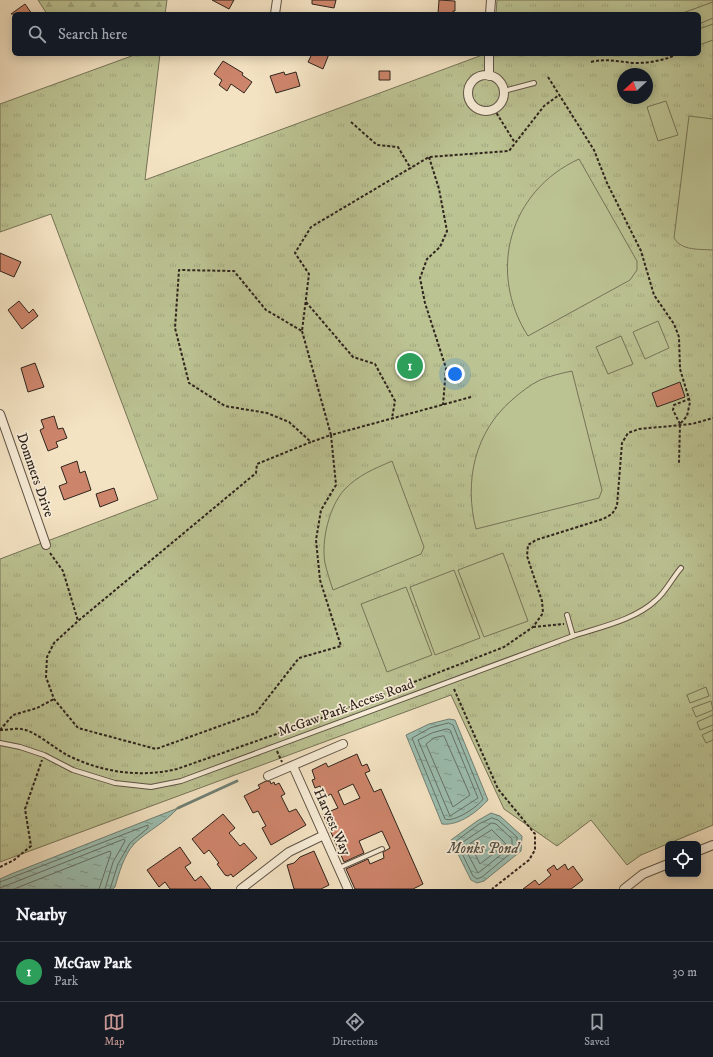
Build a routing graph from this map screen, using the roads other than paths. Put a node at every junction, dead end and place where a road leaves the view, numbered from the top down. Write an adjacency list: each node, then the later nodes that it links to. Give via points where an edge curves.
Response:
1 (277, 0): 3 (street)
2 (491, 0): 4 (street)
3 (275, 12)
4 (490, 12)
5 (489, 56): 6 (street)
6 (489, 76): 8 (street, via 499,81); 8 (street, via 483,75 472,81 468,92 472,104 476,108 488,111 494,109 502,102)
7 (534, 83): 8 (lane)
8 (504, 91)
9 (0, 414): 10 (street, Dommers Drive)
10 (46, 545)
11 (680, 568): 13 (lane, McGaw Park Access Road, via 657,600 620,620)
12 (567, 615): 13 (lane)
13 (573, 636): 14 (lane, McGaw Park Access Road, via 181,781 151,786 115,783 91,777 20,747)
14 (0, 743)
15 (343, 744): 16 (street)
16 (293, 766): 17 (street); 18 (street, Harvest Way)
17 (268, 776)
18 (324, 835): 23 (street, Harvest Way); 24 (street, via 289,852)
19 (713, 844): 21 (street)
20 (382, 849): 23 (lane)
21 (701, 850)
22 (665, 865): 26 (street, via 643,874)
23 (339, 869): 25 (street, Harvest Way)
24 (242, 889)
25 (348, 889)
26 (624, 889)

